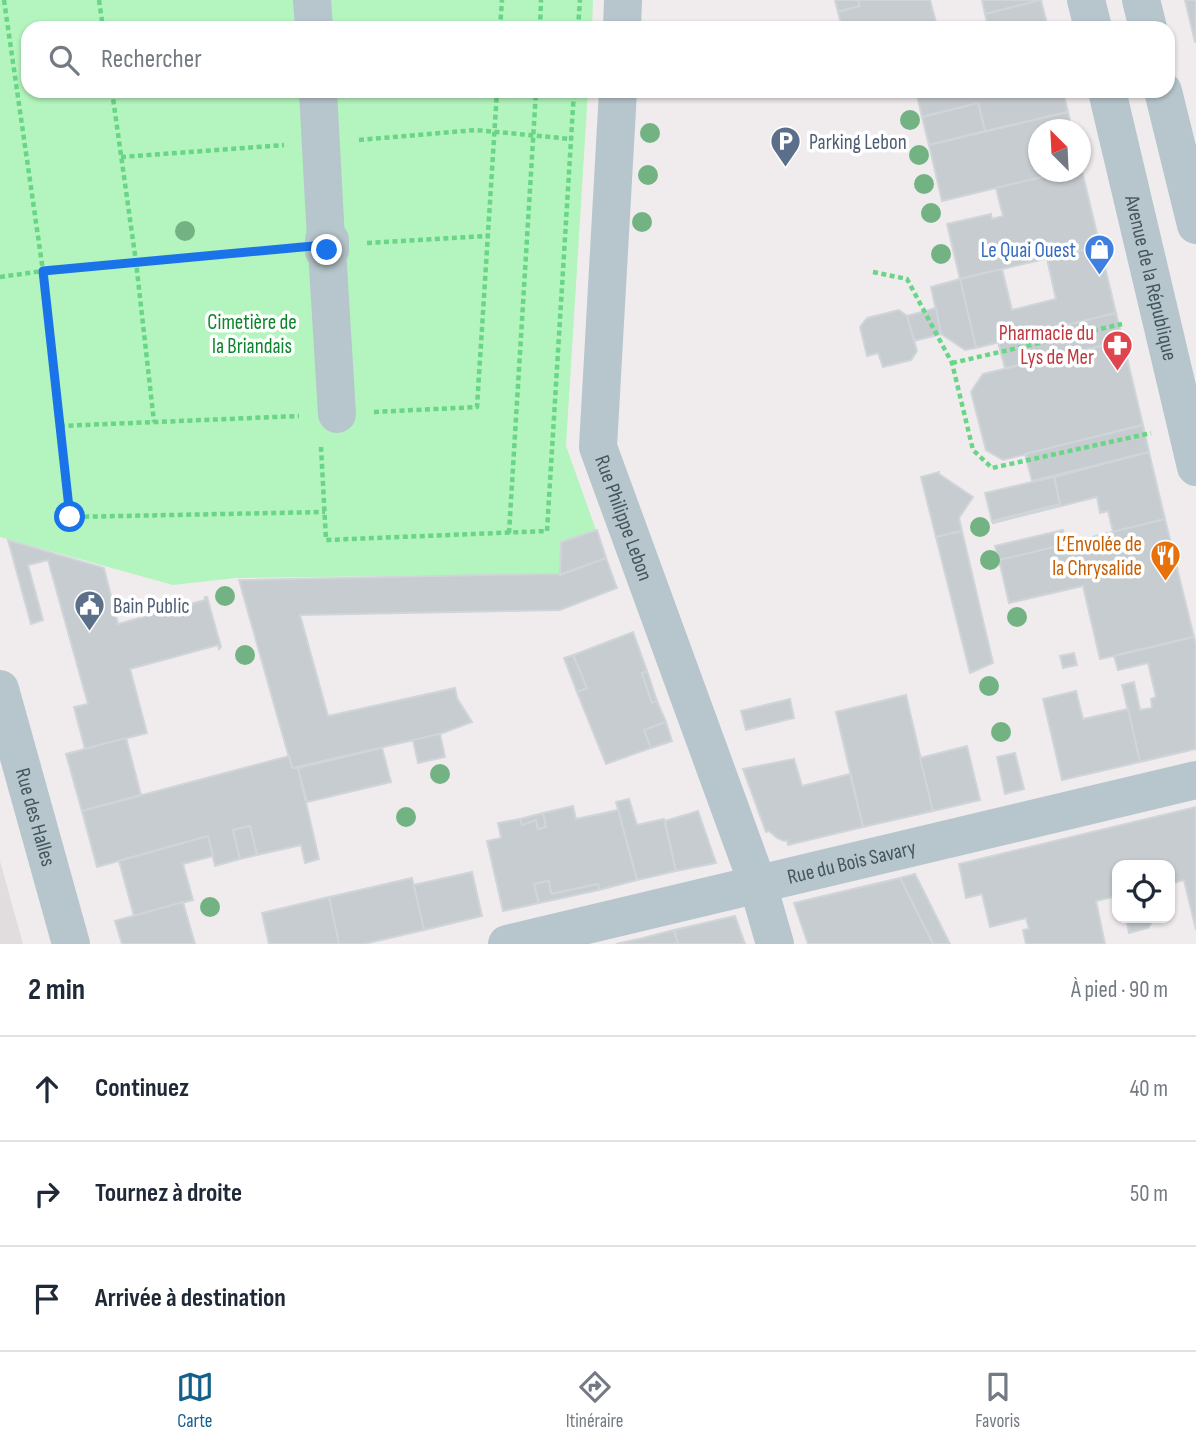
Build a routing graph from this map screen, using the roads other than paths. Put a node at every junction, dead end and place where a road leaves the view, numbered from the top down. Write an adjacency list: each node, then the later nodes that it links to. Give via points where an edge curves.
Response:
1 (312, 0): 5 (street)
2 (623, 0): 6 (street)
3 (1086, 0): 7 (street)
4 (1141, 0): 8 (street)
5 (314, 21)
6 (622, 21)
7 (1091, 21)
8 (1146, 21)
9 (318, 98): 14 (street, via 327,245)
10 (618, 98): 18 (street, Rue Philippe Lebon, via 598,447)
11 (1109, 98): 15 (street, Avenue de la République)
12 (1165, 98): 13 (street)
13 (1196, 225)
14 (329, 428)
15 (1196, 467)
16 (0, 689): 19 (street, Rue des Halles)
17 (1196, 780): 18 (street, Rue du Bois Savary)
18 (758, 885): 20 (street, Rue du Bois Savary); 21 (street, Rue Philippe Lebon)
19 (71, 944)
20 (507, 944)
21 (775, 944)

